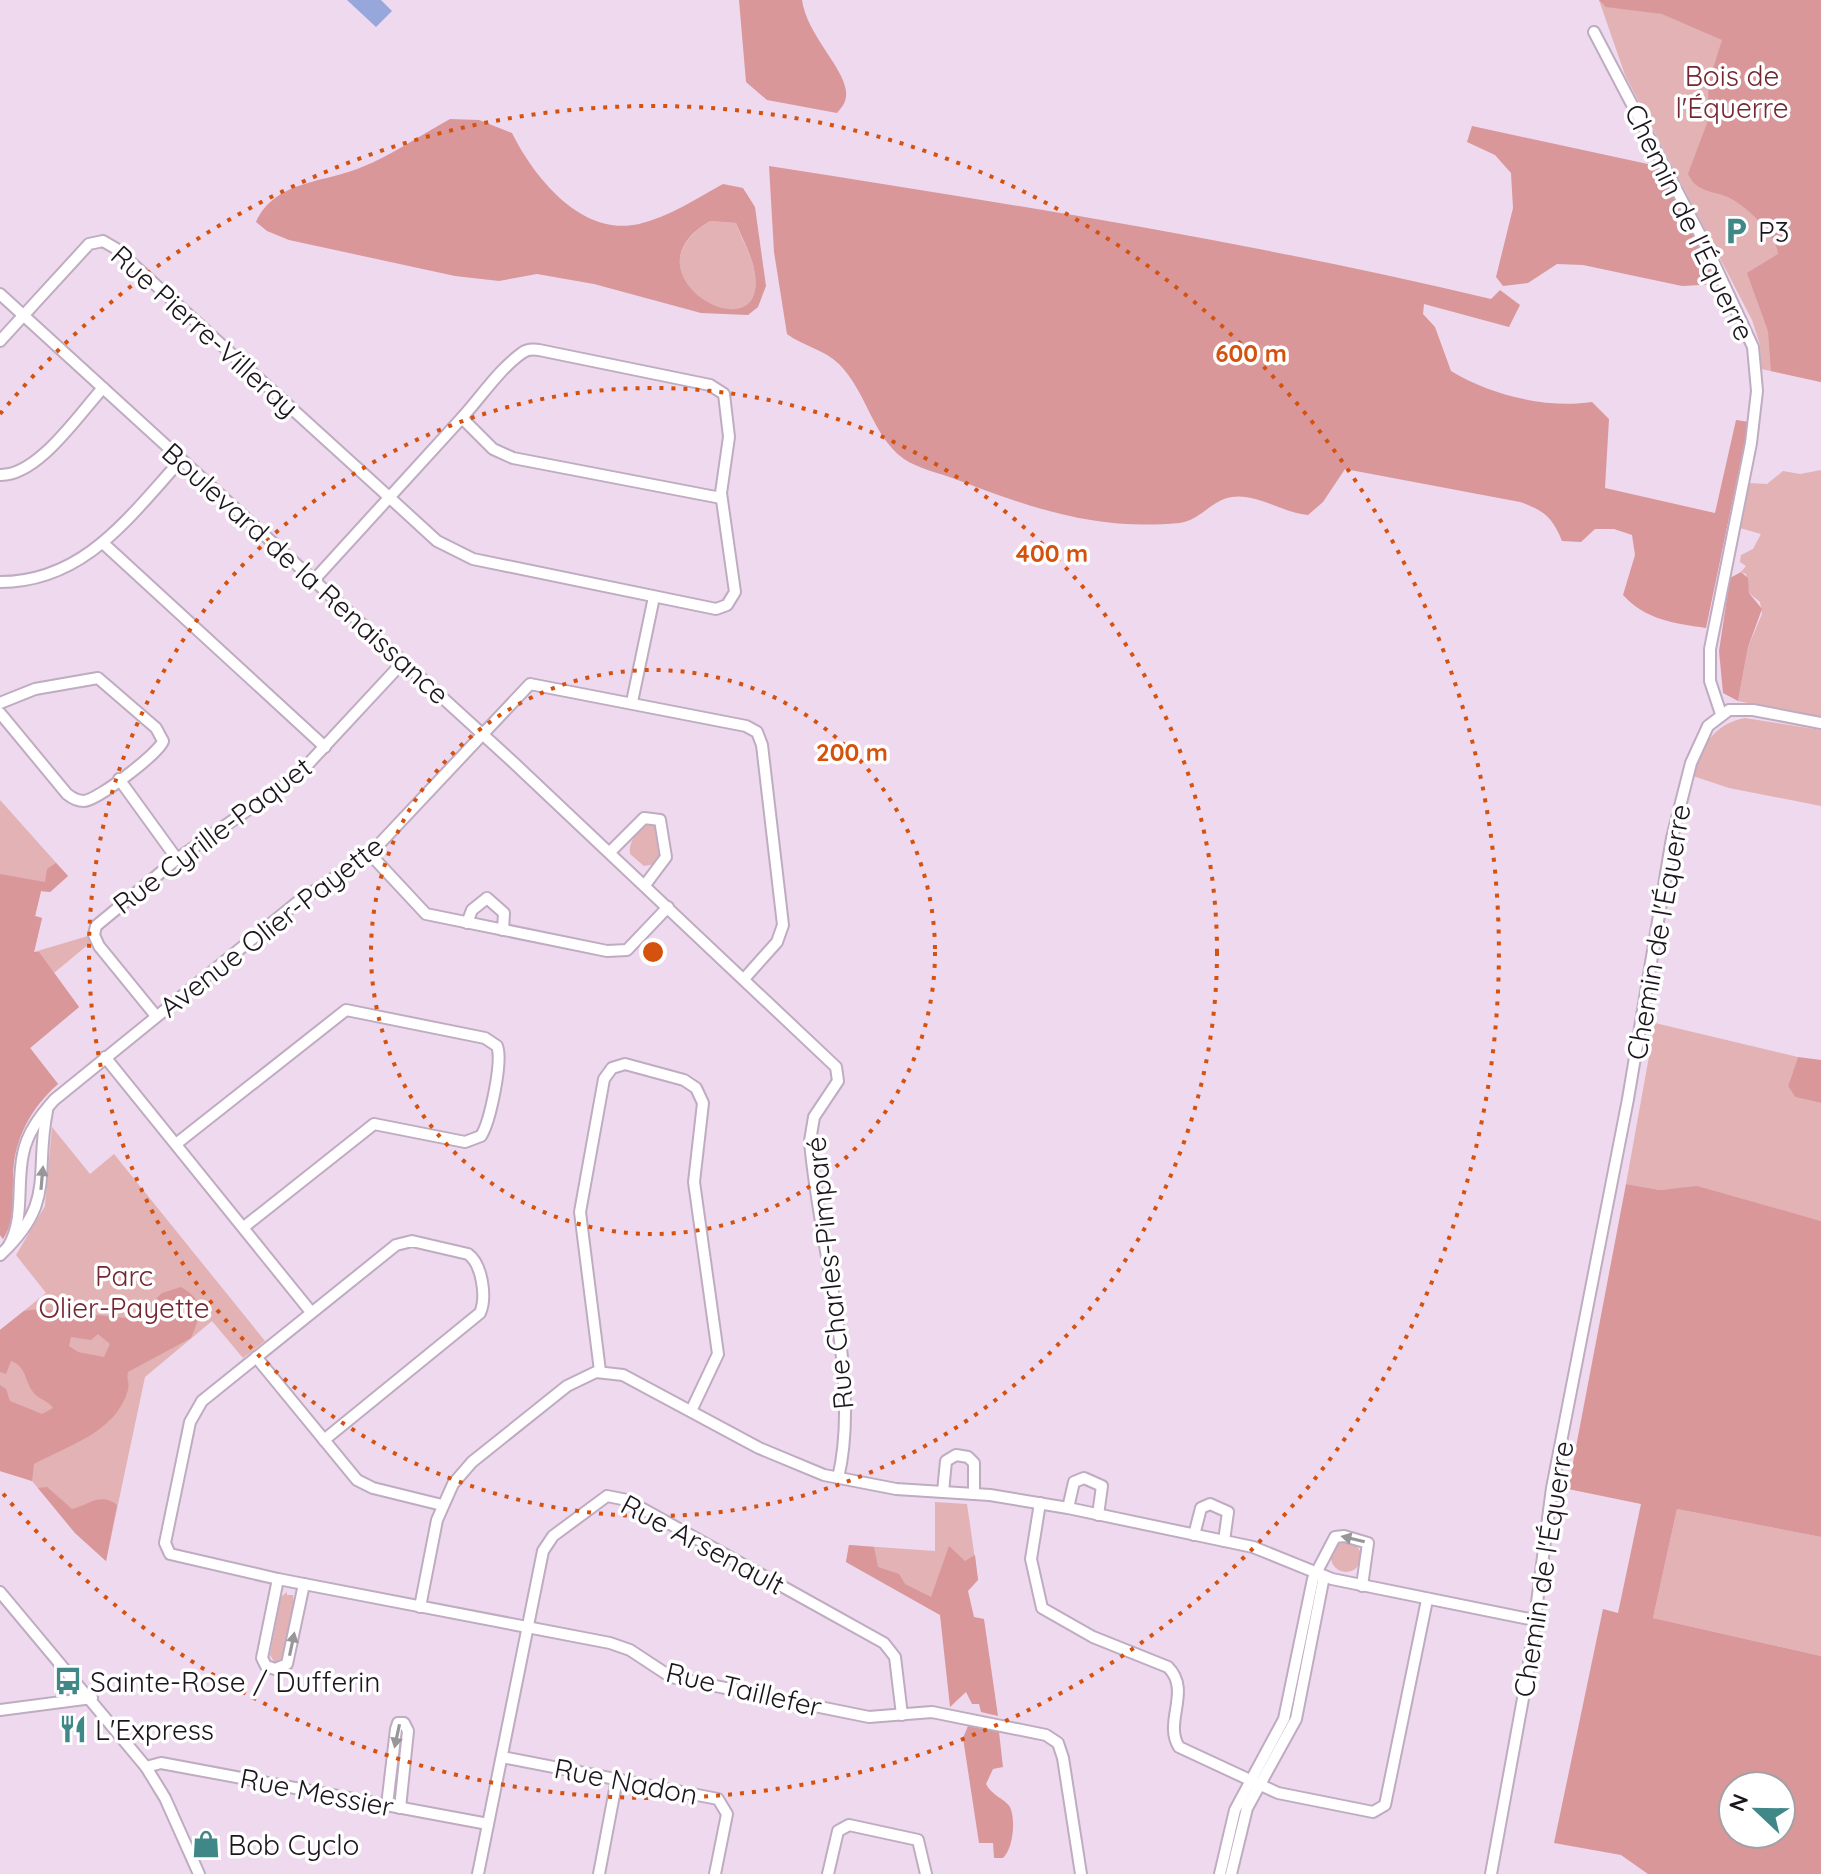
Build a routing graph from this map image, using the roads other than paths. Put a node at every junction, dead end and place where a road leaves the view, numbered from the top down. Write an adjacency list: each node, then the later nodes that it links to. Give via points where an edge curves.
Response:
1 (1594, 32): 19 (street, Chemin de l'Équerre, via 1753,347 1757,391 1751,443 1710,649 1710,681)
2 (0, 294): 3 (street, Boulevard de la Renaissance)
3 (23, 316): 4 (street, Rue Pierre-Villeray); 5 (street, Boulevard de la Renaissance); 9 (street, Rue Pierre-Villeray, via 89,244 109,243)
4 (0, 341)
5 (103, 388): 7 (street, Boulevard de la Renaissance); 8 (street, via 32,465)
6 (462, 418): 9 (street); 10 (street, via 493,449 513,458); 10 (street, via 518,356 532,349 710,385 724,394 728,421)
7 (181, 460): 11 (street); 12 (street, Boulevard de la Renaissance)
8 (0, 475)
9 (389, 498): 12 (street); 14 (street, Rue Pierre-Villeray, via 437,541 467,557)
10 (721, 498): 14 (street, Rue Pierre-Villeray, via 735,585 732,601 716,609)
11 (104, 544): 13 (street, via 52,574); 22 (street)
12 (314, 580): 15 (street, Boulevard de la Renaissance)
13 (0, 582)
14 (654, 597): 16 (street)
15 (403, 662): 21 (street, Boulevard de la Renaissance); 22 (street, Rue Cyrille-Paquet)
16 (632, 702): 21 (street, Avenue Olier-Payette, via 533,684); 31 (street, via 746,726 761,738 783,925 777,942)
17 (0, 703): 23 (street, via 35,689 103,680 163,738 159,750)
18 (0, 713): 23 (street, via 72,798 88,800)
19 (1721, 714): 20 (street, via 1743,709); 60 (street, Chemin de l'Équerre, via 1696,748 1672,838 1628,1099 1552,1488)
20 (1821, 723)
21 (481, 733): 24 (street, Boulevard de la Renaissance); 25 (street, Avenue Olier-Payette)
22 (325, 747): 26 (street, Rue Cyrille-Paquet, via 289,782)
23 (119, 779): 26 (street)
24 (610, 852): 27 (street, Boulevard de la Renaissance); 27 (street, via 644,818 660,820 666,857)
25 (370, 854): 29 (street, via 421,911); 32 (street, Avenue Olier-Payette, via 299,901)
26 (177, 859): 32 (street, Rue Cyrille-Paquet, via 106,915 94,932 99,946)
27 (645, 885): 28 (street, Boulevard de la Renaissance)
28 (668, 907): 30 (street, via 622,952); 31 (street, Boulevard de la Renaissance)
29 (467, 923): 30 (street); 30 (street, via 472,910 487,898 504,913)
30 (503, 930)
31 (744, 979): 34 (street, Boulevard de la Renaissance, via 833,1063)
32 (156, 1016): 33 (street, Avenue Olier-Payette)
33 (105, 1057): 35 (street, Avenue Olier-Payette); 36 (street)
34 (839, 1075): 44 (street, Rue Charles-Pimparé, via 814,1117 810,1136 845,1398)
35 (48, 1106): 38 (street, Avenue Olier-Payette, via 25,1144 17,1224); 38 (street, Avenue Olier-Payette, one-way to 35, via 26,1228 40,1197)
36 (176, 1144): 37 (street); 37 (street, via 346,1010 485,1038 497,1046 499,1060 481,1136 465,1142 374,1124)
37 (244, 1227): 39 (street)
38 (4, 1251)
39 (311, 1312): 40 (street, Rue Taillefer); 43 (street, Rue Taillefer, via 404,1242 464,1252 478,1265 480,1313)
40 (256, 1357): 43 (street); 54 (street, Rue Taillefer, via 193,1414 165,1547 179,1559)
41 (600, 1371): 42 (street, via 634,1379); 42 (street, via 580,1206 604,1079 612,1068 625,1064 687,1081 704,1105 694,1182 718,1354); 48 (street, via 567,1386 472,1462)
42 (691, 1411): 44 (street, via 777,1457)
43 (324, 1440): 48 (street, via 364,1484)
44 (838, 1478): 45 (street)
45 (943, 1492): 46 (street); 46 (street, via 946,1461 956,1455 974,1463)
46 (974, 1494): 47 (street)
47 (1040, 1503): 49 (street); 68 (street, via 1031,1559 1042,1608 1093,1637 1168,1667 1179,1689 1174,1732 1179,1747)
48 (442, 1505): 59 (street)
49 (1068, 1508): 50 (street); 50 (street, via 1074,1482 1084,1478 1102,1486)
50 (1098, 1515): 51 (street)
51 (1194, 1535): 52 (street); 52 (street, via 1200,1510 1210,1504 1228,1512)
52 (1224, 1541): 53 (street, via 1273,1553)
53 (1320, 1574): 56 (street); 56 (street, one-way to 53, via 1368,1547 1360,1539 1335,1537); 68 (street, via 1287,1712)
54 (278, 1579): 55 (street, Rue Taillefer); 55 (street, one-way to 55, via 262,1654 263,1664 271,1668 287,1664)
55 (304, 1584): 59 (street, Rue Taillefer)
56 (1362, 1586): 58 (street)
57 (0, 1592): 62 (street)
58 (1427, 1600): 60 (street); 68 (street, via 1385,1805 1368,1811 1278,1793)
59 (420, 1607): 61 (street, Rue Taillefer)
60 (1534, 1620): 81 (street, Chemin de l'Équerre)
61 (528, 1627): 64 (street, Rue Taillefer, via 621,1646 671,1677 869,1717); 64 (street, Rue Arsenault, via 548,1542 600,1500 617,1495 884,1643 895,1657); 65 (street, Rue Arsenault)
62 (92, 1698): 63 (street); 66 (street)
63 (0, 1710)
64 (902, 1715): 78 (street, Rue Taillefer, via 932,1712 1056,1741)
65 (502, 1757): 67 (street, Rue Nadon); 71 (street, Rue Arsenault)
66 (146, 1767): 69 (street, Rue Messier, via 161,1763); 72 (street)
67 (617, 1779): 74 (street); 75 (street, Rue Nadon, via 722,1801 727,1814)
68 (1256, 1782): 79 (street, via 1231,1822); 80 (street)
69 (387, 1805): 70 (street, Rue Messier); 70 (street, one-way to 69, via 408,1727 402,1722 396,1729)
70 (400, 1808): 71 (street, Rue Messier)
71 (488, 1824): 73 (street, Rue Arsenault)
72 (199, 1874)
73 (478, 1874)
74 (599, 1874)
75 (715, 1874)
76 (828, 1874): 77 (street, via 839,1829 849,1825 918,1840)
77 (926, 1874)
78 (1081, 1874)
79 (1220, 1874)
80 (1231, 1874)
81 (1491, 1874)

